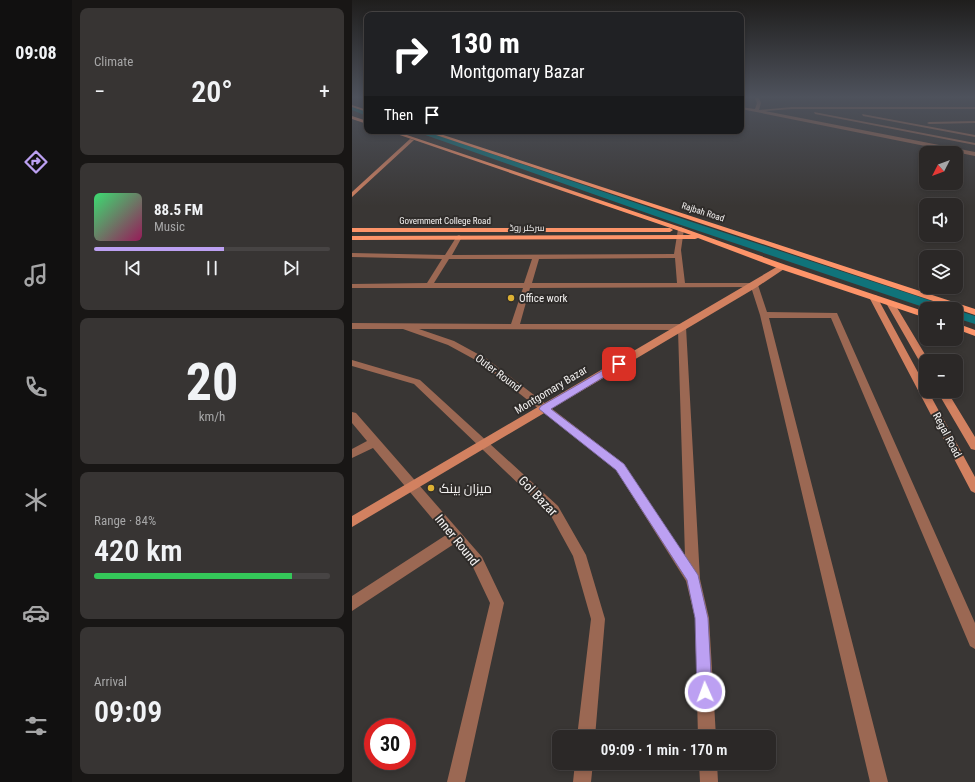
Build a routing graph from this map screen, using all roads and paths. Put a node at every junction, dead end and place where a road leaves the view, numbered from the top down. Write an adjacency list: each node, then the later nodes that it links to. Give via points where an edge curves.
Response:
1 (865, 132): 10 (street)
2 (916, 132): 7 (street)
3 (940, 132): 7 (street)
4 (957, 132): 8 (street)
5 (397, 134): 9 (main road)
6 (435, 134): 13 (main road, Rajbah Road)
7 (934, 136): 10 (street); 11 (street)
8 (975, 136)
9 (412, 140): 14 (main road); 15 (street)
10 (924, 144): 12 (street)
11 (975, 144)
12 (975, 154)
13 (576, 181): 14 (main road); 34 (main road, Rajbah Road)
14 (562, 188): 16 (main road)
15 (352, 194)
16 (646, 219): 18 (main road); 19 (main road)
17 (352, 230): 18 (main road, Government College Road)
18 (636, 230): 19 (main road, Government College Road)
19 (680, 233): 20 (main road, سرکلر روڈ); 24 (street); 26 (main road, via 701,237)
20 (459, 237): 21 (main road, سرکلر روڈ); 25 (street)
21 (352, 238)
22 (352, 255): 25 (street)
23 (536, 256): 24 (street); 25 (street); 28 (street)
24 (678, 256): 27 (street)
25 (446, 257): 31 (street)
26 (783, 267): 29 (street, Montgomary Bazar); 32 (main road)
27 (681, 284): 28 (street); 29 (street)
28 (527, 285): 31 (street); 39 (street)
29 (754, 285): 36 (street); 40 (street, Montgomary Bazar)
30 (352, 286): 31 (street)
31 (429, 286)
32 (873, 298): 33 (main road); 53 (street, Regal Road)
33 (890, 303): 35 (main road); 43 (street)
34 (975, 312)
35 (919, 313)
36 (764, 315): 58 (street, via 834,315); 66 (street)
37 (352, 326): 38 (street, Outer Round)
38 (404, 326): 39 (street); 46 (street, Outer Round, via 451,343 484,361)
39 (515, 326): 40 (street)
40 (682, 327): 46 (street, Montgomary Bazar); 56 (street)
41 (963, 329): 42 (main road)
42 (975, 333)
43 (920, 354)
44 (352, 363): 49 (street, Gol Bazar, via 417,382)
45 (946, 398): 50 (street, Regal Road)
46 (544, 409): 49 (street, Montgomary Bazar); 56 (street, Outer Round, via 620,467)
47 (352, 416): 48 (street, Inner Round)
48 (375, 442): 51 (street); 52 (street, Inner Round)
49 (484, 444): 52 (street, Montgomary Bazar); 59 (street, Gol Bazar, via 554,510 579,555 598,619)
50 (975, 446)
51 (352, 454)
52 (413, 486): 54 (street, Montgomary Bazar); 55 (street, Inner Round)
53 (975, 488)
54 (352, 522)
55 (455, 536): 57 (street); 63 (street, Inner Round, via 477,561 497,603)
56 (693, 579): 60 (street, Outer Round, via 702,618)
57 (352, 604)
58 (975, 641)
59 (587, 730)
60 (707, 730)
61 (583, 770): 64 (street)
62 (708, 770): 65 (street)
63 (456, 782)
64 (582, 782)
65 (709, 782)
66 (878, 782)

